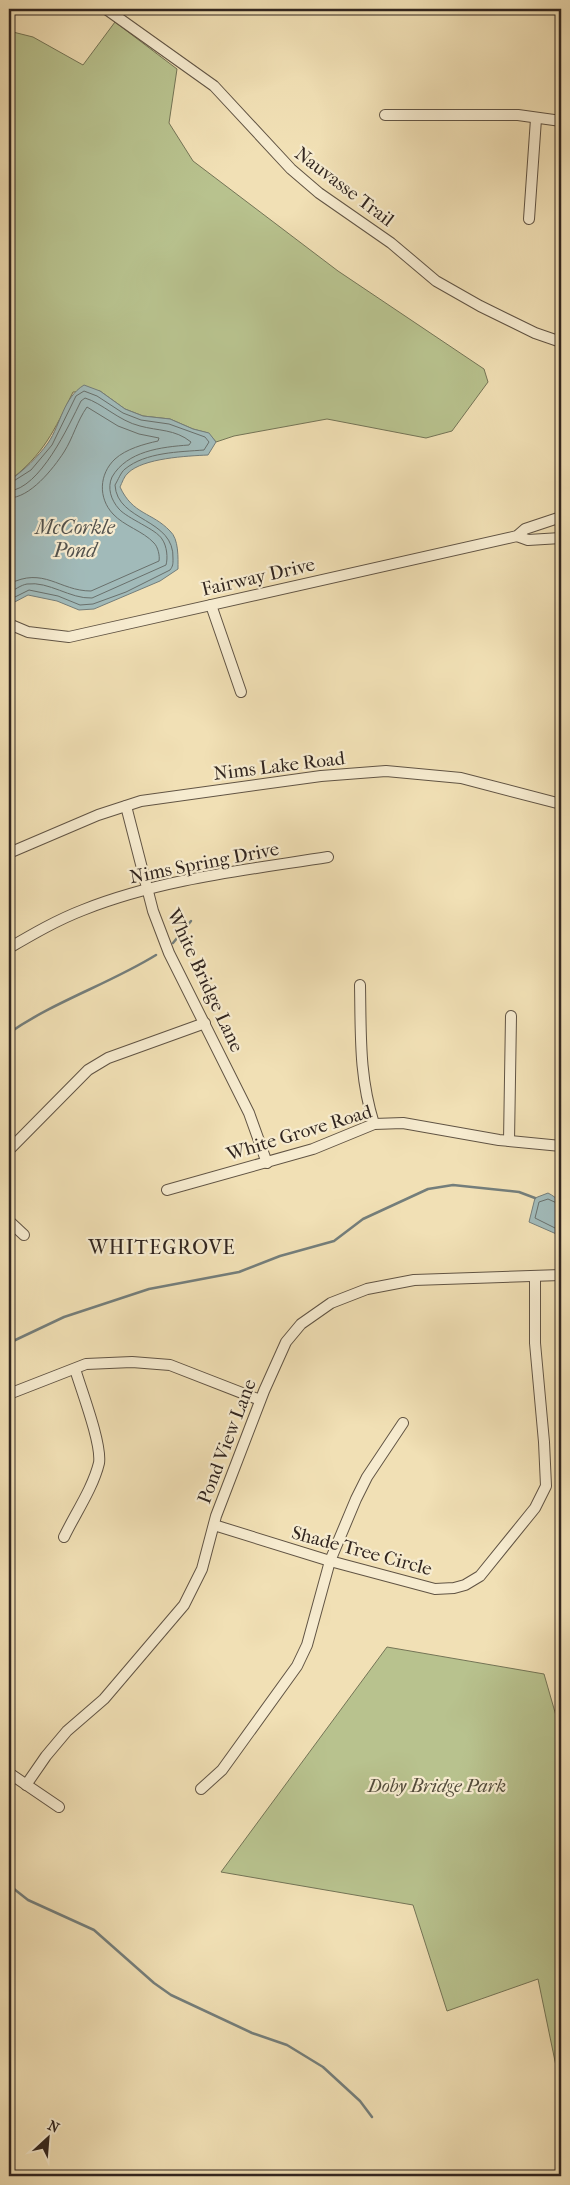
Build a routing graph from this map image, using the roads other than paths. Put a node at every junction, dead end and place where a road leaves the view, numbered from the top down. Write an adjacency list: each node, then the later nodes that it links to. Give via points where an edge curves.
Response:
1 (106, 9): 6 (street, Nauvasse Trail, via 214,86 291,169 319,194 391,243 436,282 535,333)
2 (384, 114): 3 (street, via 518,115)
3 (536, 119): 4 (street); 5 (street)
4 (561, 121)
5 (529, 219)
6 (561, 342)
7 (561, 517): 8 (street, Fairway Drive, via 525,529)
8 (517, 536): 9 (street, Fairway Drive, via 528,540); 10 (street, Fairway Drive)
9 (561, 538)
10 (210, 605): 11 (street, Fairway Drive, via 69,637 28,632); 12 (street)
11 (9, 624)
12 (241, 692)
13 (561, 804): 14 (street, Nims Lake Road, via 461,778 386,771 312,777)
14 (126, 806): 15 (street, Nims Lake Road); 17 (street, White Bridge Lane)
15 (9, 853)
16 (328, 857): 17 (street, Nims Spring Drive, via 196,878)
17 (149, 890): 18 (street, Nims Spring Drive, via 82,910); 21 (street, White Bridge Lane, via 153,911 170,953)
18 (9, 948)
19 (360, 985): 22 (street, via 361,1065)
20 (511, 1016): 23 (street)
21 (205, 1023): 25 (street, via 108,1058 88,1070); 26 (street, White Bridge Lane, via 249,1113)
22 (374, 1124): 23 (street, White Grove Road, via 403,1123); 26 (street, White Grove Road, via 313,1149)
23 (509, 1142): 24 (street, White Grove Road)
24 (561, 1146)
25 (9, 1150)
26 (267, 1163): 27 (street, White Grove Road)
27 (167, 1190)
28 (9, 1221): 29 (street)
29 (24, 1235)
30 (561, 1275): 31 (street, Pond View Lane)
31 (535, 1277): 34 (street, Pond View Lane, via 390,1283 330,1303 301,1324 286,1342); 38 (street, Shade Tree Circle, via 535,1343 547,1479 535,1508 480,1576 454,1588 435,1589)
32 (75, 1369): 33 (street); 34 (street, via 86,1364 108,1362 170,1365); 37 (street, via 90,1415 99,1461)
33 (9, 1394)
34 (260, 1400): 36 (street, Pond View Lane)
35 (403, 1423): 38 (street, via 367,1477)
36 (214, 1526): 38 (street, Shade Tree Circle); 40 (street, Pond View Lane, via 202,1569 184,1605 104,1699 46,1756)
37 (64, 1537)
38 (330, 1561): 41 (street, via 308,1645 297,1666 222,1770)
39 (9, 1773): 40 (street)
40 (26, 1785): 42 (street)
41 (201, 1789)
42 (59, 1807)
43 (561, 2173): 44 (street)
44 (558, 2176)

